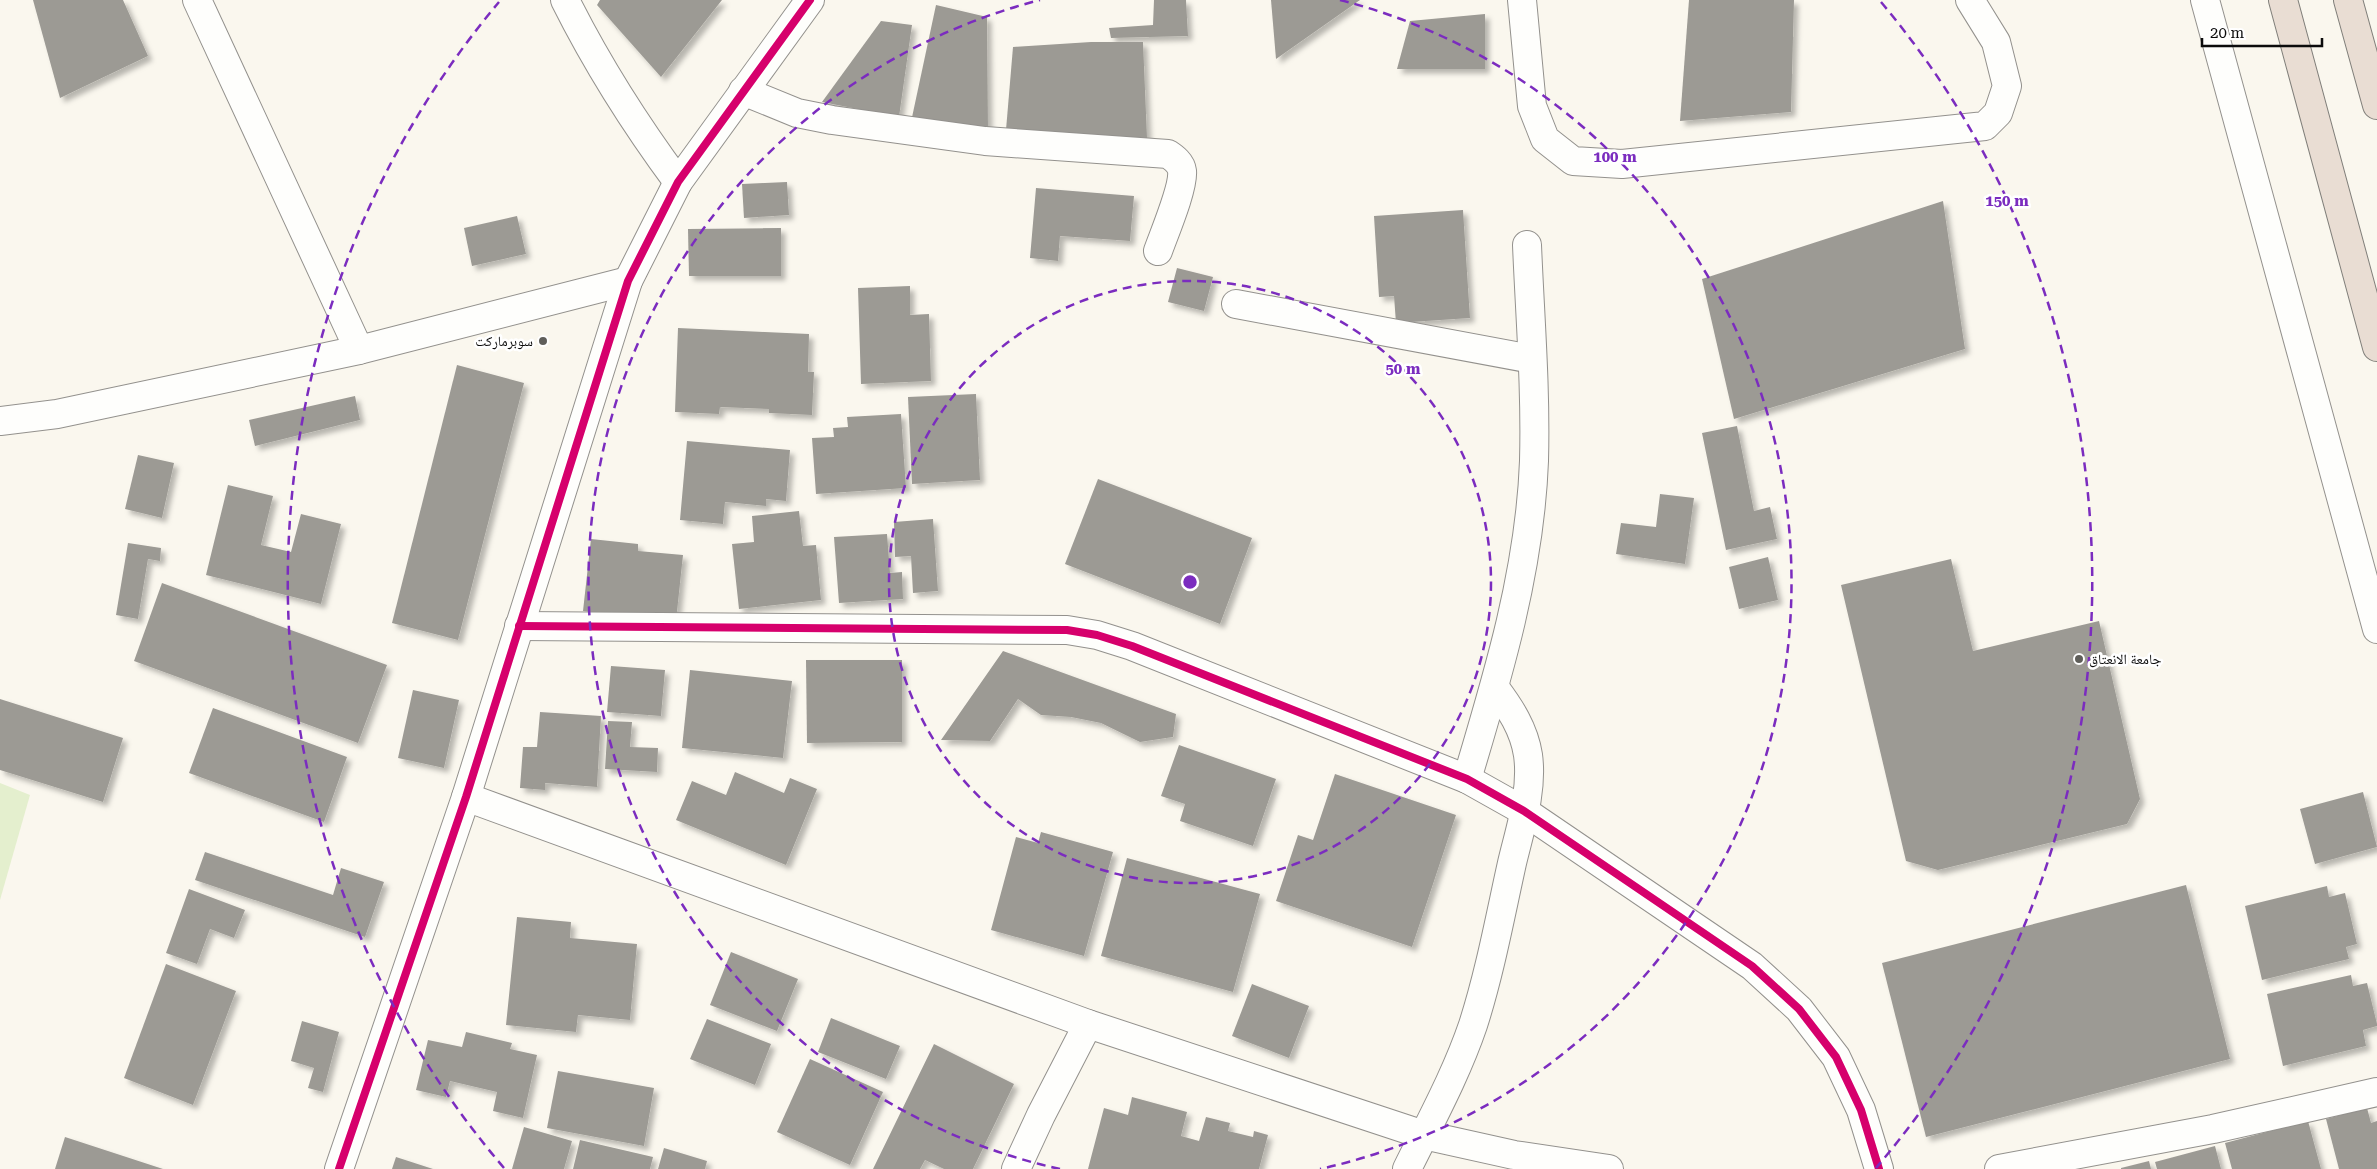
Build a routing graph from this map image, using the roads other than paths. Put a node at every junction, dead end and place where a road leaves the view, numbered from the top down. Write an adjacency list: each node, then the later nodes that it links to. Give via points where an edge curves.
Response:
1 (197, 0): 17 (street)
2 (565, 0): 11 (street, via 624,105)
3 (810, 0): 9 (street)
4 (1522, 0): 5 (street, via 1532,106 1545,139 1573,161 1622,164 1986,126 1998,113 2008,86 1996,42)
5 (1970, 0)
6 (2205, 0): 21 (street)
7 (2283, 0): 16 (highway)
8 (2348, 0): 10 (highway)
9 (743, 90): 11 (street); 13 (street, via 797,113 832,120 985,142 1168,154 1177,160 1182,171 1181,185)
10 (2377, 106)
11 (678, 182): 14 (street)
12 (1527, 245): 18 (street)
13 (1158, 251)
14 (628, 281): 17 (street); 20 (street)
15 (1236, 304): 18 (street)
16 (2377, 347)
17 (359, 350): 19 (street, via 57,414)
18 (1532, 359): 22 (street, via 1534,462 1524,557)
19 (0, 420)
20 (519, 626): 23 (street, via 1067,630 1132,646); 24 (street)
21 (2377, 629)
22 (1495, 688): 23 (street); 25 (street, via 1514,716 1528,755)
23 (1467, 779): 25 (street)
24 (466, 797): 26 (street); 29 (street)
25 (1524, 811): 28 (street, via 1473,1025 1454,1075); 33 (street, via 1752,966 1799,1009 1836,1057 1861,1110)
26 (1088, 1024): 28 (street); 30 (street)
27 (2377, 1092): 34 (street, via 2213,1129)
28 (1424, 1135): 31 (street); 32 (street, via 1514,1155)
29 (339, 1169)
30 (1016, 1169)
31 (1407, 1169)
32 (1609, 1169)
33 (1879, 1169)
34 (1999, 1169)

